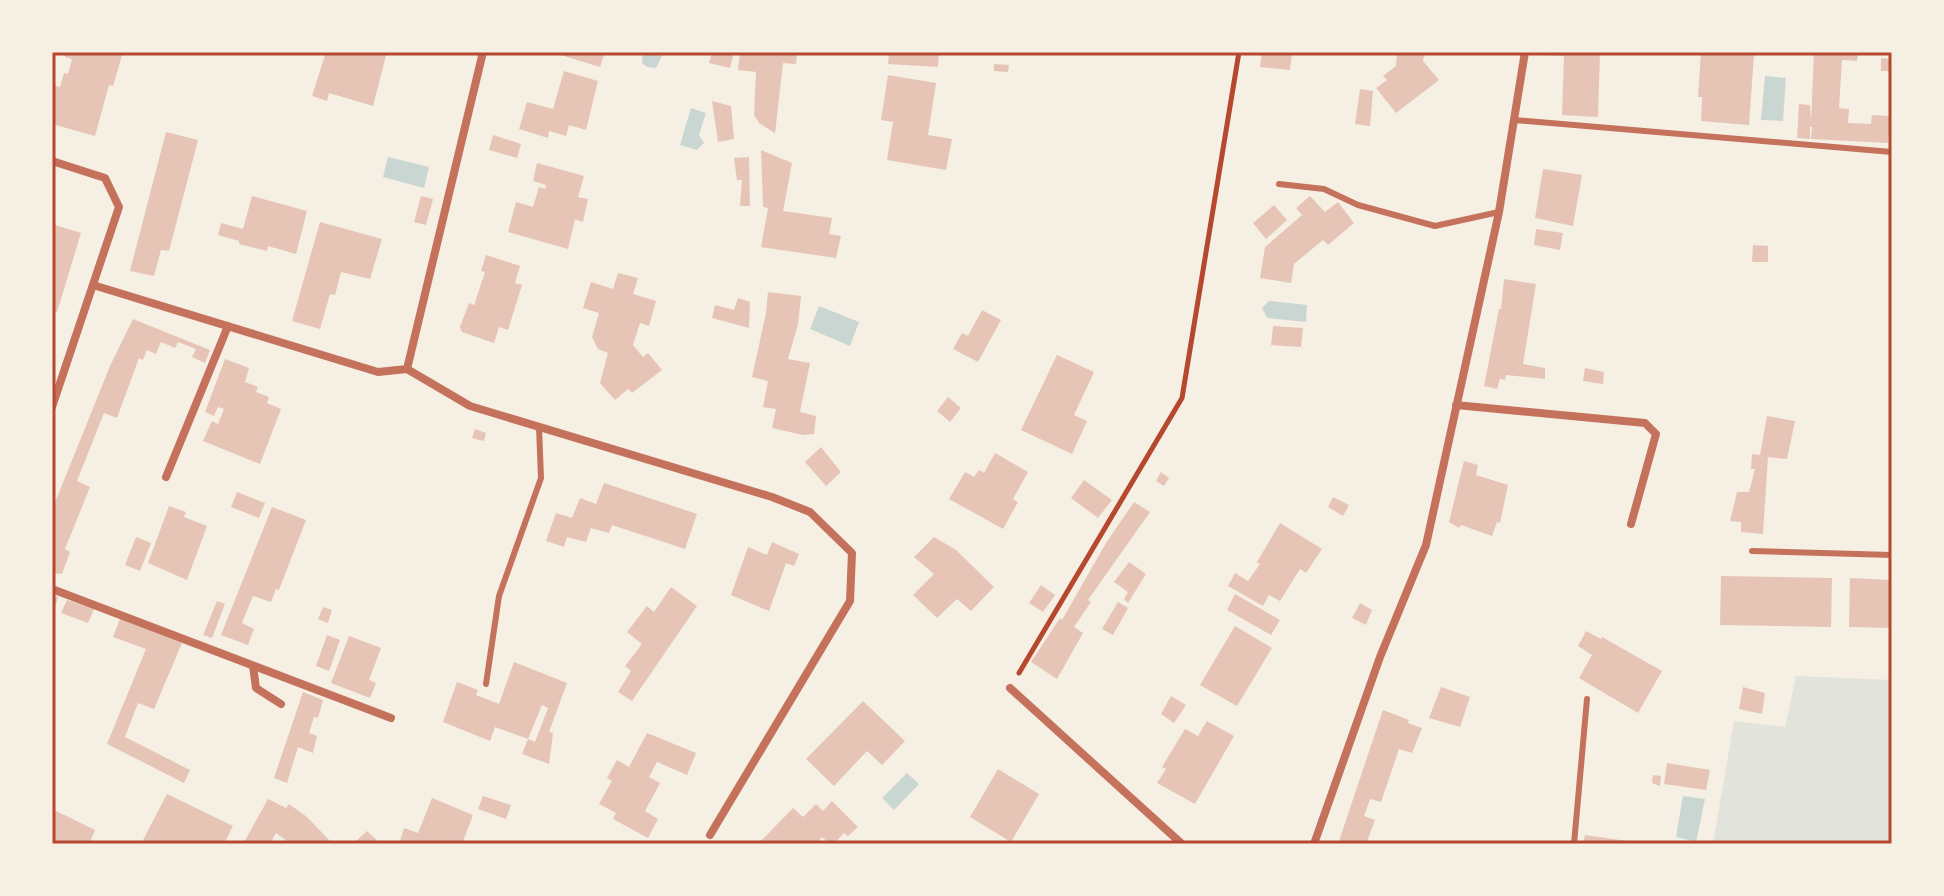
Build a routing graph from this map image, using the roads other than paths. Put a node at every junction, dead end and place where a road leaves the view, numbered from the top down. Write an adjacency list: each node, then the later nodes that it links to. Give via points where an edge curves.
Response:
1 (483, 52): 10 (street)
2 (1525, 52): 3 (street)
3 (1514, 120): 4 (lane); 7 (street)
4 (1892, 152)
5 (52, 161): 8 (street, via 105,178 119,207)
6 (1279, 184): 7 (lane, via 1324,189 1358,205 1435,226)
7 (1499, 212): 11 (street)
8 (93, 285): 9 (street); 12 (street)
9 (228, 326): 10 (street, via 378,372); 14 (street)
10 (407, 369): 13 (street, via 470,406)
11 (1456, 405): 15 (street, via 1645,423 1656,434); 27 (street, via 1426,545)
12 (52, 407)
13 (539, 427): 20 (lane, via 541,478 499,596); 25 (street, via 810,512 852,553 850,601)
14 (166, 477)
15 (1631, 524)
16 (1752, 551): 17 (lane)
17 (1892, 555)
18 (52, 589): 19 (street)
19 (253, 666): 23 (street, via 256,688); 24 (street)
20 (486, 684)
21 (1010, 688): 26 (street)
22 (1587, 699): 28 (lane)
23 (281, 704)
24 (391, 718)
25 (710, 835)
26 (1182, 844)
27 (1314, 844)
28 (1574, 844)

